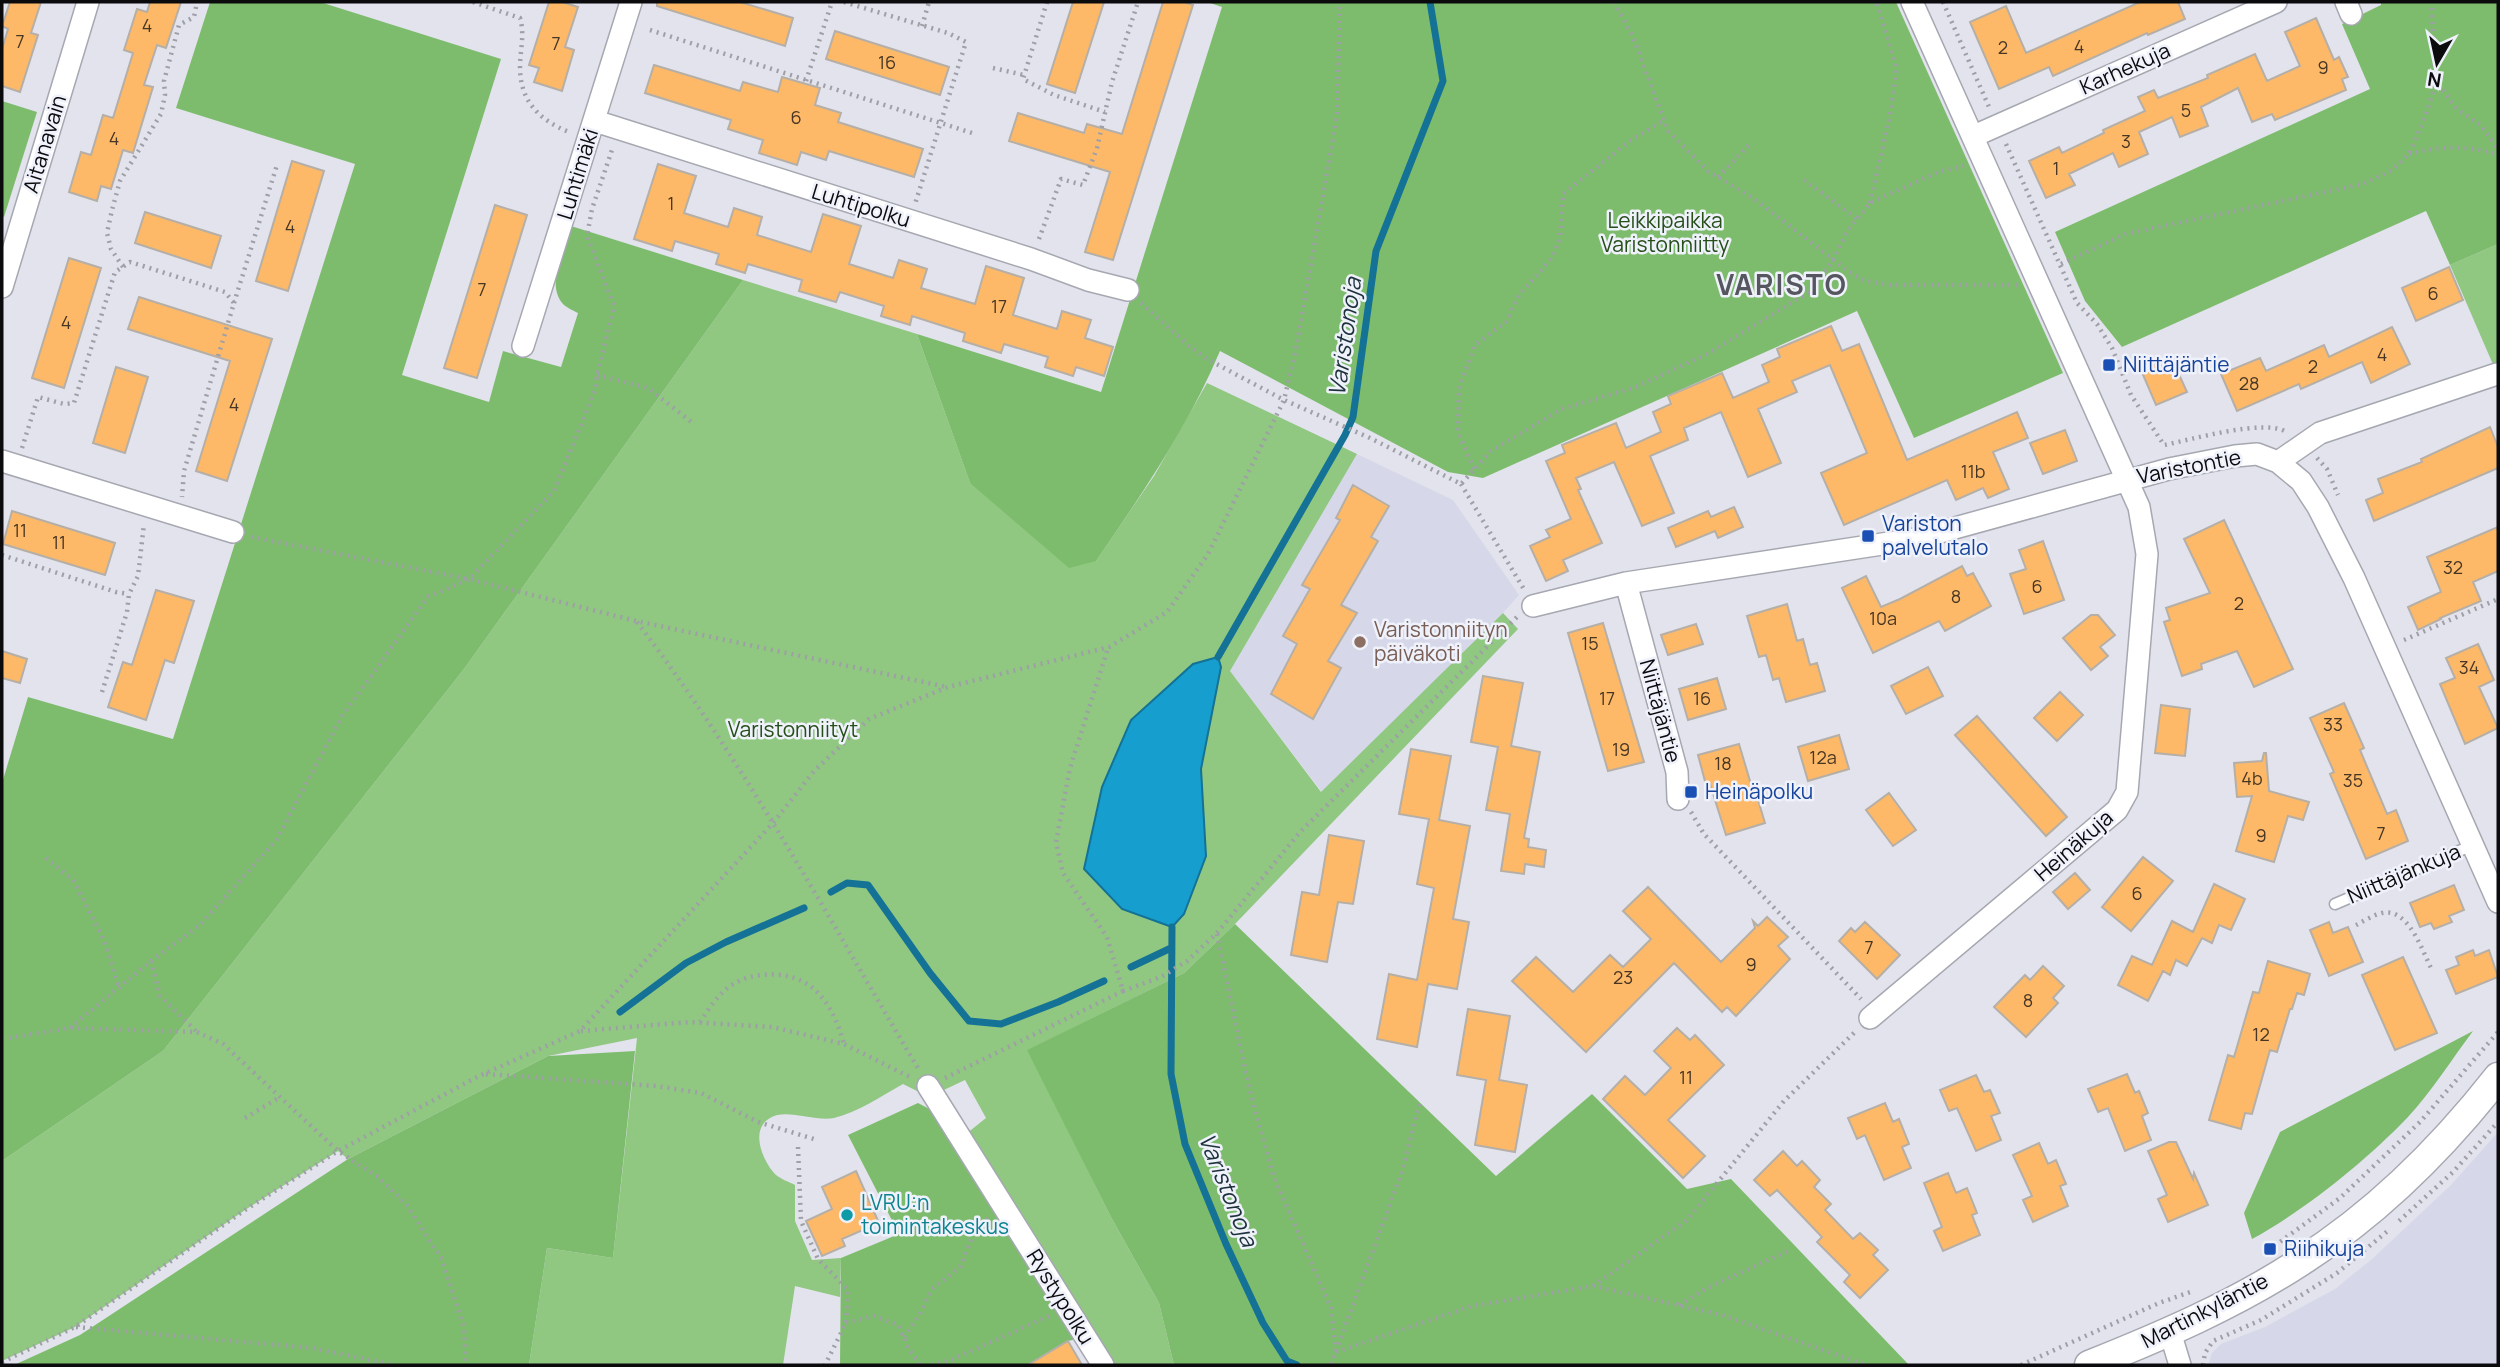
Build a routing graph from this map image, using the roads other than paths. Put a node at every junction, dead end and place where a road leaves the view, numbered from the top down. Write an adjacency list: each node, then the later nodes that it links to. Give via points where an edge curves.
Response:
1 (88, 2): 7 (street, Aitanavain)
2 (631, 2): 5 (street, Luhtimäki)
3 (1912, 2): 6 (street, Varistontie)
4 (2276, 2): 6 (street, Karhekuja)
5 (592, 131): 8 (street, Luhtipolku, via 618,130); 9 (street, Luhtimäki)
6 (1974, 136): 13 (street, Varistontie)
7 (2, 287)
8 (1128, 290)
9 (523, 346)
10 (2497, 374): 11 (street, via 2320,433)
11 (2278, 462): 13 (street, Varistontie, via 2257,454 2235,456); 18 (street, via 2301,481 2318,507)
12 (10, 463): 14 (street, via 145,510)
13 (2127, 480): 15 (street, via 1915,539); 21 (street, Heinäkuja, via 2139,507 2147,554 2127,792 2117,810)
14 (233, 532)
15 (1626, 583): 16 (street); 17 (street, Niittäjäntie, via 1677,772)
16 (1533, 606)
17 (1678, 799)
18 (2473, 845): 19 (street); 20 (lane, Niittäjänkuja)
19 (2498, 902)
20 (2335, 904)
21 (1870, 1018)
22 (2498, 1077): 24 (main road, Martinkyläntie, via 2398,1186 2322,1247)
23 (928, 1086): 25 (street, Rystypolku)
24 (2170, 1332): 26 (main road, Martinkyläntie); 27 (street)
25 (1103, 1365)
26 (2089, 1365)
27 (2180, 1365)

